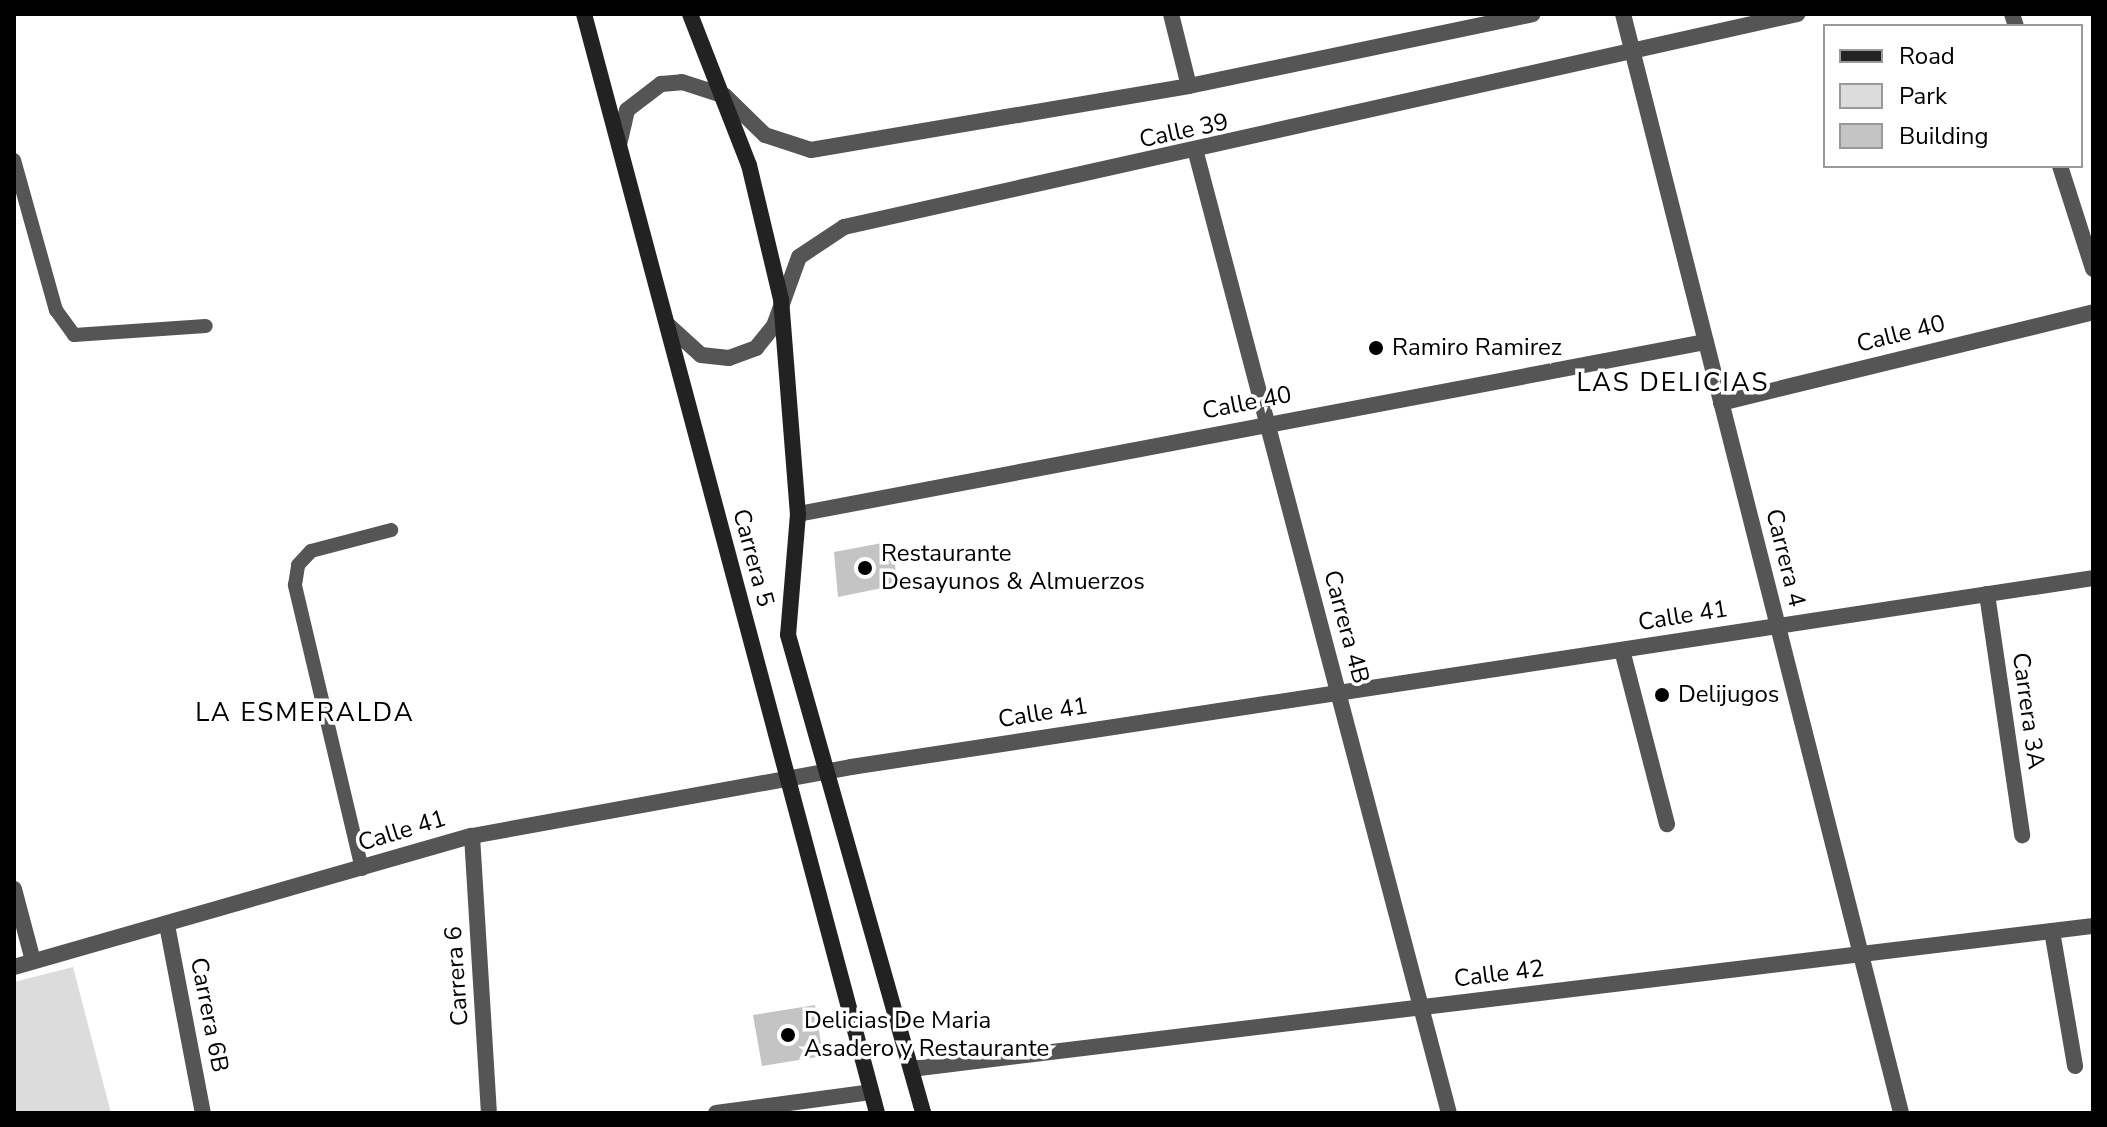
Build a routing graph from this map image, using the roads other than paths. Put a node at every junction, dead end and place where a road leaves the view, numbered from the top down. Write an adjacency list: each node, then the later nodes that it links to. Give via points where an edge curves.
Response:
1 (584, 14): 10 (main road, Carrera 5)
2 (690, 14): 9 (main road, Carrera 5)
3 (1171, 14): 8 (street)
4 (1533, 14): 8 (street, Calle 39)
5 (1623, 14): 7 (street, Carrera 4)
6 (1797, 14): 7 (street, Calle 39)
7 (1633, 55): 11 (street, Calle 39); 19 (street, Carrera 4)
8 (1189, 86): 9 (street, Calle 39, via 811,150 765,135)
9 (725, 96): 10 (street, Calle 39, via 682,82 661,84 627,110); 15 (main road, Carrera 5)
10 (618, 151): 17 (main road, Carrera 5)
11 (1196, 153): 15 (street, Calle 39, via 844,227 799,257); 21 (street, Carrera 4B)
12 (14, 160): 18 (lane, via 56,310 74,335)
13 (2061, 168): 14 (street)
14 (2093, 269)
15 (781, 299): 17 (street, Calle 39, via 774,326 756,348 729,358 701,355 677,339); 22 (main road, Carrera 5)
16 (2093, 312): 20 (street, Calle 40)
17 (663, 314): 30 (main road, Carrera 5)
18 (206, 326)
19 (1706, 342): 20 (street, Carrera 4); 21 (street, Calle 40)
20 (1721, 403): 26 (street, Carrera 4)
21 (1267, 423): 22 (street, Calle 40); 28 (street, Carrera 4B)
22 (798, 514): 29 (main road, Carrera 5, via 788,635)
23 (391, 530): 34 (lane, via 311,551 298,565 295,585)
24 (2093, 578): 25 (street, Calle 41)
25 (1987, 594): 26 (street, Calle 41); 32 (street, Carrera 3A)
26 (1778, 626): 27 (street, Calle 41); 39 (street, Carrera 4)
27 (1622, 650): 28 (street, Calle 41); 31 (street)
28 (1339, 693): 29 (street, Calle 41); 42 (street, Carrera 4B)
29 (830, 770): 30 (street, Calle 41); 44 (main road, Carrera 5)
30 (785, 778): 33 (street, Calle 41); 45 (main road, Carrera 5)
31 (1667, 824)
32 (2022, 835)
33 (472, 836): 34 (street, Calle 41); 47 (street, Carrera 6)
34 (362, 869): 36 (street, Calle 41)
35 (14, 889): 40 (street)
36 (167, 925): 40 (street, Calle 41); 46 (street, Carrera 6B)
37 (2093, 926): 38 (street, Calle 42)
38 (2052, 931): 39 (street, Calle 42); 43 (street)
39 (1861, 956): 42 (street, Calle 42); 52 (street, Carrera 4)
40 (33, 961): 41 (street, Calle 41)
41 (14, 967)
42 (1421, 1007): 44 (street, Calle 42); 51 (street, Carrera 4B)
43 (2075, 1066)
44 (911, 1069): 50 (main road, Carrera 5)
45 (871, 1092): 48 (street); 49 (main road, Carrera 5)
46 (203, 1113)
47 (489, 1113)
48 (716, 1113)
49 (877, 1113)
50 (923, 1113)
51 (1449, 1113)
52 (1901, 1113)

